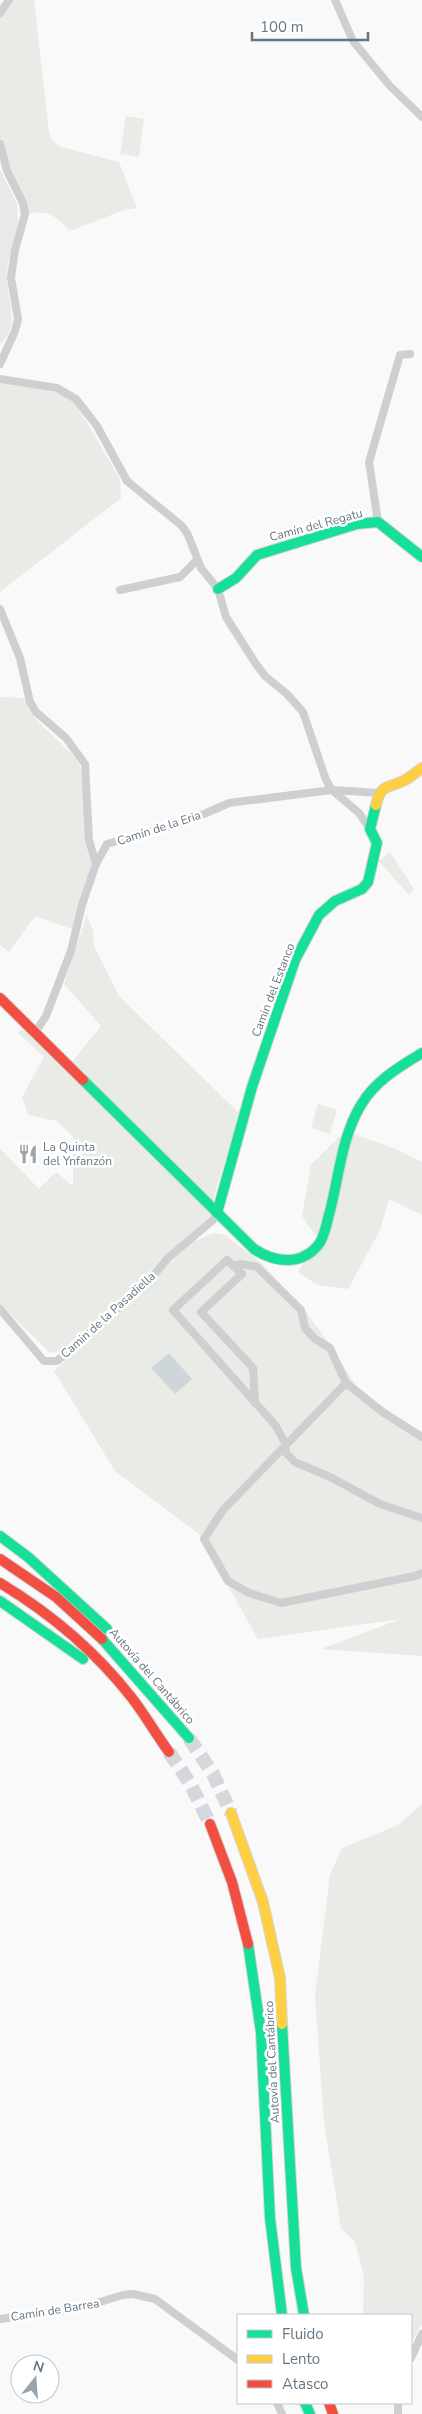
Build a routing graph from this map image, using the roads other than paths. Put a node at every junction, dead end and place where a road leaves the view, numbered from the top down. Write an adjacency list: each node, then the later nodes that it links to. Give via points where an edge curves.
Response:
1 (9, 0): 3 (street)
2 (335, 0): 4 (street, via 353,41 390,86)
3 (0, 13)
4 (422, 117)
5 (0, 144): 7 (street, via 25,214 11,278 18,319)
6 (410, 354): 9 (street, via 400,356 369,462)
7 (0, 364)
8 (0, 379): 11 (street, via 57,388 76,399 97,426 126,481 182,526)
9 (378, 522): 10 (main road, Camín del Regatu); 12 (main road, Camín del Regatu, via 357,524 257,555 236,578)
10 (422, 557)
11 (197, 560): 12 (street); 13 (street, via 180,577)
12 (218, 588): 16 (street, via 222,610 256,664 303,712)
13 (120, 590)
14 (0, 609): 20 (street, via 20,658 30,702 36,712 66,738 84,764)
15 (422, 768): 17 (main road)
16 (332, 790): 17 (street, Camín de la Eria); 18 (street, via 359,812); 19 (street, Camín de la Eria, via 229,802 188,821)
17 (379, 793): 18 (main road, Camin del Estanco)
18 (370, 829): 25 (main road, Camin del Estanco, via 376,843 368,882 362,889 335,901 319,915 295,960 252,1086)
19 (107, 844): 20 (street); 21 (street, Camín de la Eria)
20 (91, 845): 21 (street)
21 (96, 864): 23 (street, Camín de la Eria, via 71,950 46,1016)
22 (0, 998): 23 (main road)
23 (36, 1031): 25 (main road)
24 (422, 1053): 25 (main road, via 369,1093 357,1113 324,1233 313,1252 293,1261 265,1258)
25 (217, 1213): 27 (street, Camin de la Pasadiella, via 168,1258 148,1282 56,1361 44,1361)
26 (233, 1266): 28 (street, via 257,1267 301,1310 305,1328 330,1348); 29 (street, via 242,1274 201,1312 253,1368); 29 (street, via 227,1260 173,1310)
27 (0, 1309)
28 (346, 1383): 30 (street); 31 (street)
29 (255, 1403): 31 (street, via 276,1426)
30 (422, 1437)
31 (285, 1444): 32 (street, via 286,1453 295,1462 380,1504); 35 (street, via 222,1510 204,1539 228,1581 248,1593 281,1603)
32 (422, 1518)
33 (0, 1536): 38 (main road, via 28,1557 110,1632 170,1702)
34 (0, 1559): 38 (main road, Autovía del Cantábrico, via 66,1604 106,1640)
35 (422, 1573)
36 (0, 1582): 37 (main road, via 96,1659 128,1693 169,1752 91,1664)
37 (0, 1601)
38 (178, 1725): 39 (main road, Autovía del Cantábrico)
39 (190, 1738)
40 (231, 1813): 43 (main road, Autovía del Cantábrico, via 263,1902 280,1978 296,2268)
41 (210, 1824): 42 (main road, Autovía del Cantábrico, via 228,1866 253,1969 264,2062 270,2219)
42 (282, 2314)
43 (304, 2314)
44 (0, 2319): 47 (street, Camín de Barrea, via 80,2308 133,2294 155,2300)
45 (422, 2334): 46 (street)
46 (412, 2356)
47 (237, 2359)

